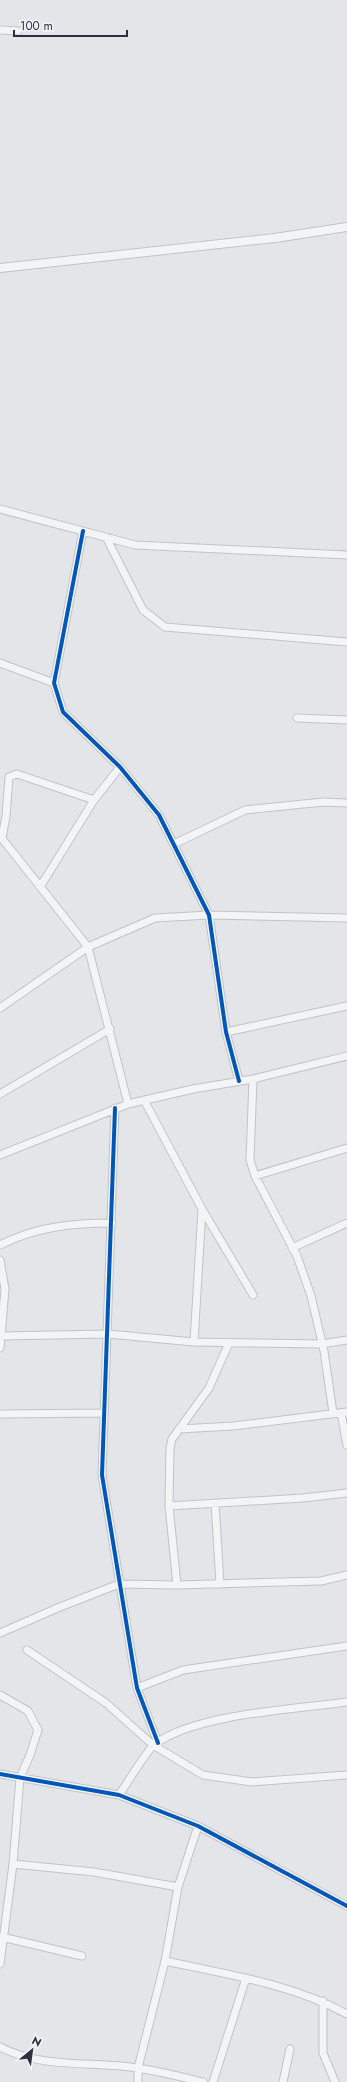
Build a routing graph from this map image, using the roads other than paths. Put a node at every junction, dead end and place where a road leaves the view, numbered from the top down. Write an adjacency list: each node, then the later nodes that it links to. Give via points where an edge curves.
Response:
1 (0, 30): 2 (street)
2 (18, 31)
3 (347, 227): 4 (street, via 275,238)
4 (0, 268)
5 (0, 508): 6 (street)
6 (83, 531): 7 (street); 11 (street)
7 (106, 538): 8 (street, via 135,545); 9 (street, via 143,610 165,627)
8 (347, 555)
9 (347, 642)
10 (0, 663): 11 (street)
11 (54, 683): 14 (street, via 63,712)
12 (297, 718): 13 (street)
13 (347, 720)
14 (120, 767): 15 (street); 18 (street, via 159,815)
15 (94, 800): 17 (street, via 17,774 12,775 9,777 6,816); 19 (street)
16 (347, 803): 18 (street, via 323,802 245,810)
17 (1, 837): 19 (street)
18 (174, 844): 20 (street)
19 (40, 887): 22 (street)
20 (209, 915): 21 (street); 22 (street, via 156,918); 26 (street)
21 (347, 918)
22 (88, 947): 24 (street); 25 (street)
23 (347, 1006): 26 (street)
24 (0, 1008)
25 (110, 1029): 30 (street); 32 (street)
26 (226, 1032): 29 (street)
27 (347, 1056): 28 (street)
28 (253, 1079): 29 (street); 36 (street, via 250,1160)
29 (239, 1081): 31 (street)
30 (0, 1094)
31 (144, 1100): 32 (street); 37 (street)
32 (128, 1104): 33 (street)
33 (115, 1108): 35 (street); 38 (street)
34 (347, 1148): 36 (street)
35 (0, 1155)
36 (255, 1176): 41 (street)
37 (202, 1209): 43 (street); 47 (street)
38 (112, 1223): 40 (street, via 50,1227 28,1232); 44 (street)
39 (347, 1223): 41 (street)
40 (0, 1245)
41 (292, 1248): 49 (street, via 311,1296)
42 (0, 1260): 45 (street, via 5,1289)
43 (253, 1295)
44 (108, 1334): 45 (street); 47 (street); 52 (street)
45 (0, 1336): 50 (street)
46 (347, 1340): 49 (street)
47 (194, 1342): 48 (street)
48 (229, 1343): 49 (street); 55 (street, via 209,1388)
49 (322, 1344): 53 (street)
50 (0, 1348)
51 (344, 1412): 53 (street); 56 (street)
52 (104, 1413): 54 (street); 61 (street, via 102,1475)
53 (332, 1413): 55 (street, via 233,1426)
54 (0, 1414)
55 (179, 1429): 59 (street, via 172,1439 170,1448)
56 (347, 1445)
57 (347, 1493): 58 (street)
58 (216, 1503): 59 (street); 62 (street)
59 (169, 1506): 63 (street)
60 (347, 1576): 62 (street, via 321,1581)
61 (119, 1584): 63 (street); 64 (street); 67 (street)
62 (220, 1584): 63 (street)
63 (177, 1585)
64 (0, 1632)
65 (347, 1646): 67 (street, via 183,1670)
66 (27, 1650): 70 (street, via 106,1703)
67 (137, 1688): 70 (street)
68 (0, 1695): 73 (street, via 28,1711 38,1730)
69 (347, 1702): 70 (street, via 188,1726)
70 (155, 1744): 72 (street, via 203,1775 252,1782); 74 (street)
71 (0, 1774): 73 (street)
72 (347, 1775)
73 (20, 1778): 74 (street); 76 (street)
74 (120, 1795): 75 (street)
75 (198, 1826): 77 (street); 78 (street)
76 (13, 1864): 77 (street, via 94,1872); 79 (street)
77 (178, 1887): 82 (street)
78 (347, 1906)
79 (2, 1937): 80 (street); 81 (street)
80 (1, 1948): 83 (street)
81 (82, 1956)
82 (165, 1961): 84 (street); 89 (street)
83 (0, 1964)
84 (246, 1978): 85 (street); 92 (street)
85 (323, 2001): 86 (street); 94 (street, via 323,2053)
86 (347, 2014)
87 (0, 2047): 89 (street, via 16,2056 33,2060)
88 (290, 2049): 93 (street)
89 (138, 2068): 90 (street); 91 (street)
90 (138, 2082)
91 (203, 2082)
92 (213, 2082)
93 (283, 2082)
94 (335, 2082)

